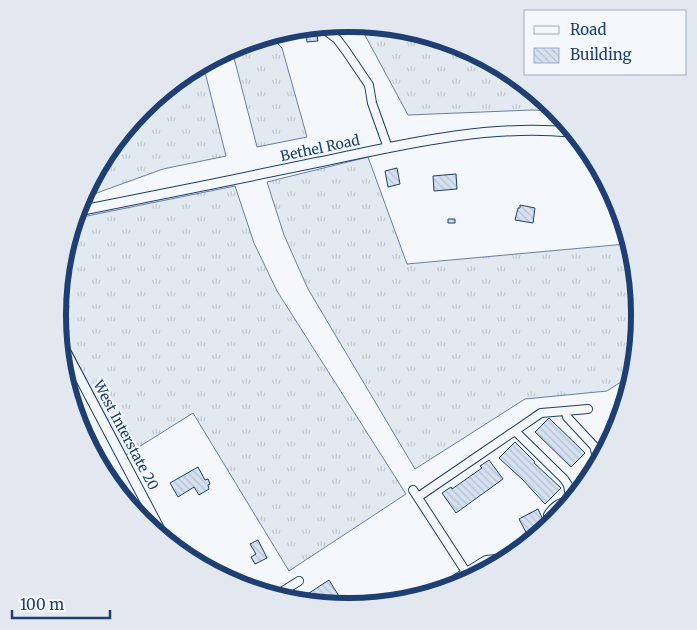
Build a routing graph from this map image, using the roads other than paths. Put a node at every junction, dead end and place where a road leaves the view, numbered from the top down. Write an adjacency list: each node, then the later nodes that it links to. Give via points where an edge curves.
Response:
1 (330, 33): 3 (street, via 337,38 368,86)
2 (563, 131): 3 (main road, Bethel Road, via 493,132)
3 (388, 148): 4 (main road, Bethel Road)
4 (87, 209)
5 (69, 357): 13 (main road, West Interstate 20)
6 (588, 409): 7 (street)
7 (566, 411): 8 (street, via 541,413); 9 (street, via 567,417)
8 (515, 431): 10 (street, via 564,479); 14 (street, via 415,494)
9 (596, 452)
10 (569, 492)
11 (557, 506): 12 (street)
12 (548, 515)
13 (156, 521)
14 (466, 572)
15 (299, 581): 16 (street)
16 (285, 590)

